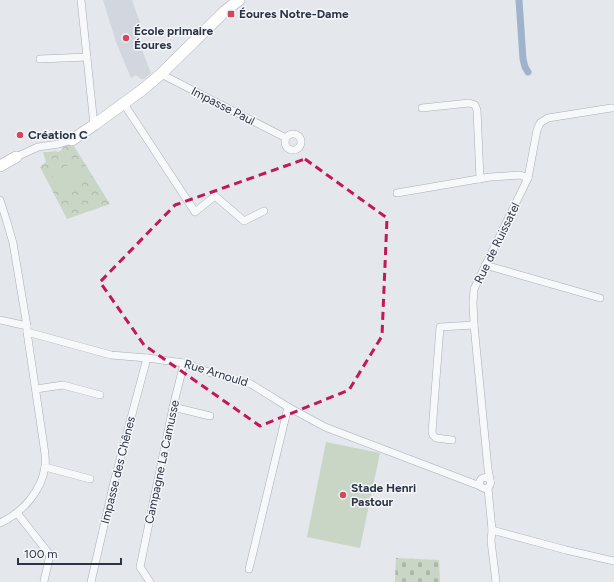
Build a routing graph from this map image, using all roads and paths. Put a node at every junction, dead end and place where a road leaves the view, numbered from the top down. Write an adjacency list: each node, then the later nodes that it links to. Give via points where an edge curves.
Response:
1 (81, 0): 3 (street)
2 (238, 0): 5 (street)
3 (88, 56): 4 (street); 9 (street)
4 (40, 59)
5 (161, 74): 6 (street); 10 (street, Impasse Paul)
6 (124, 104): 9 (street); 18 (street, via 195,212 215,196 244,221)
7 (422, 108): 15 (street, via 469,103 475,105)
8 (614, 108): 14 (street, Rue de Ruissatel, via 548,118 540,123)
9 (94, 125): 11 (street)
10 (286, 138)
11 (72, 140): 12 (street, via 38,147)
12 (16, 158): 13 (street)
13 (0, 166)
14 (528, 178): 15 (street, via 511,175); 19 (street, Rue de Ruissatel)
15 (480, 179): 16 (street)
16 (396, 193)
17 (0, 200): 23 (street, via 13,243)
18 (264, 211)
19 (485, 265): 20 (street); 22 (street, Rue de Ruissatel, via 474,289)
20 (600, 298)
21 (0, 320): 23 (street, Rue Arnould)
22 (474, 325): 31 (street, via 440,327 432,432 436,438); 34 (street, Rue de Ruissatel, via 488,469)
23 (27, 329): 24 (street, Rue Arnould, via 111,355); 26 (street)
24 (147, 358): 25 (street, Rue Arnould); 41 (street, Impasse des Chênes)
25 (184, 362): 28 (street, Campagne La Camusse); 29 (street, Rue Arnould, via 214,374 251,384)
26 (36, 389): 27 (street, via 63,385); 32 (street)
27 (100, 395)
28 (173, 407): 30 (street); 42 (street, Campagne La Camusse, via 140,567)
29 (288, 407): 34 (street, Rue Arnould, via 325,427 468,481); 39 (street)
30 (210, 416)
31 (452, 440)
32 (45, 467): 33 (street); 35 (street, via 38,488)
33 (90, 479)
34 (485, 482): 37 (street)
35 (17, 513): 36 (street); 40 (street, via 49,552)
36 (0, 523)
37 (492, 530): 38 (street); 43 (street)
38 (614, 560)
39 (249, 569)
40 (44, 581)
41 (91, 582)
42 (150, 582)
43 (496, 582)

